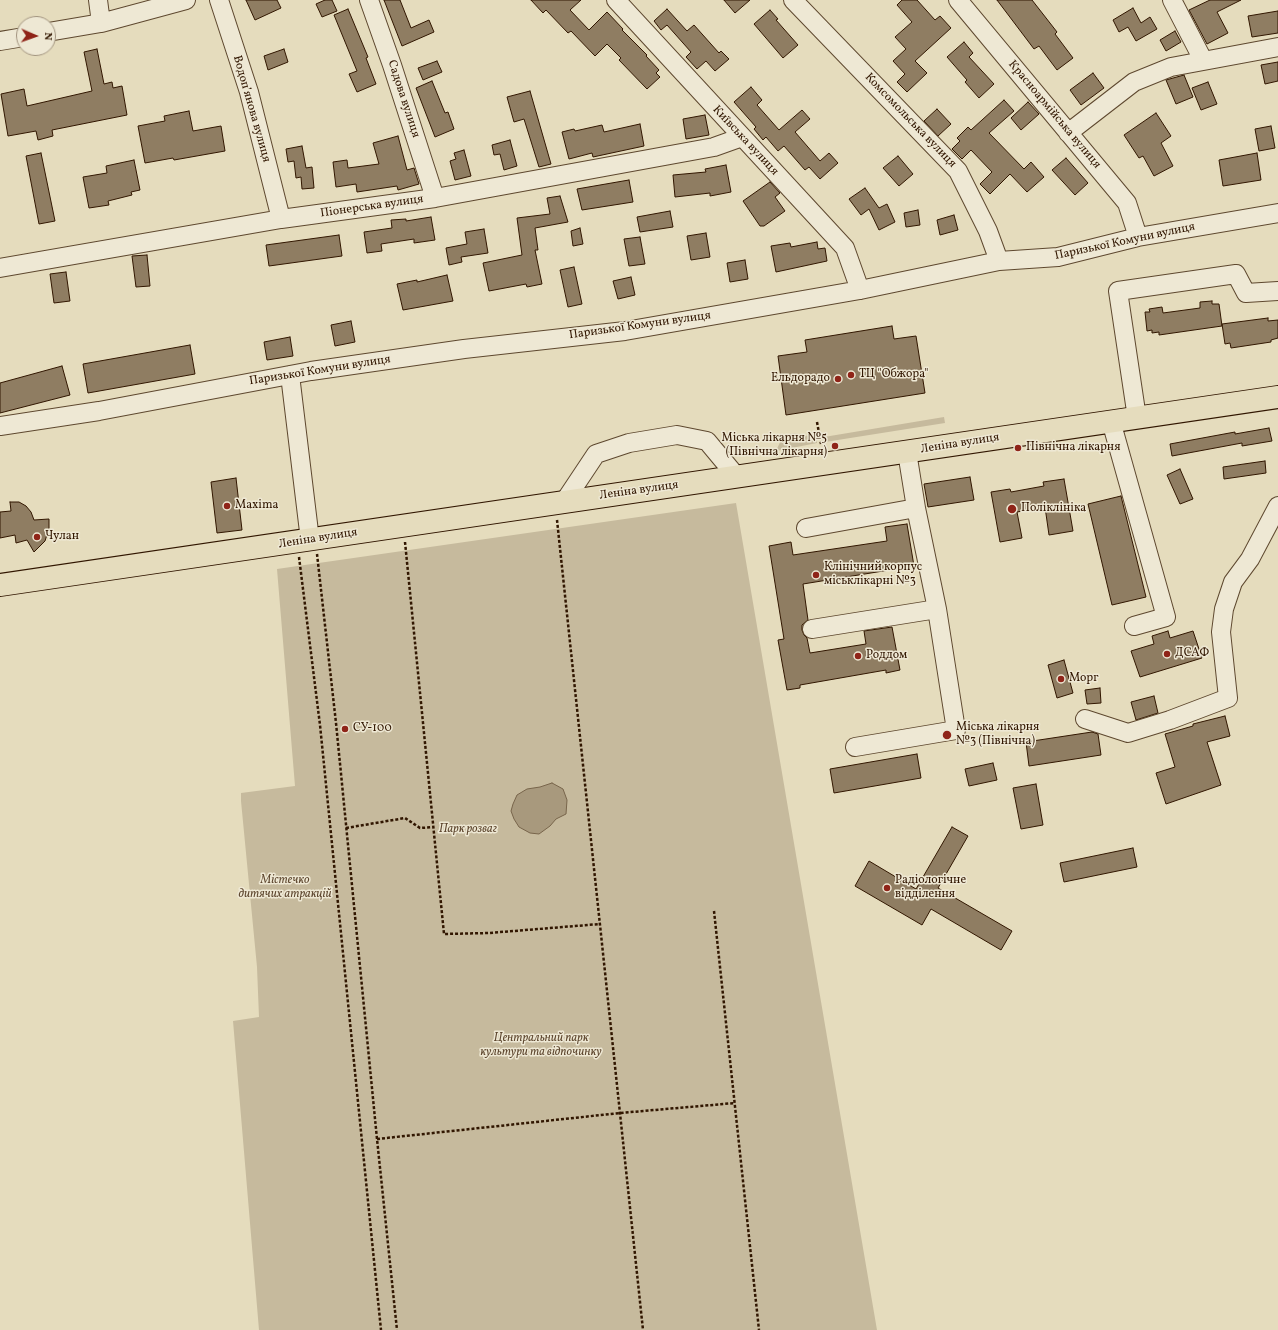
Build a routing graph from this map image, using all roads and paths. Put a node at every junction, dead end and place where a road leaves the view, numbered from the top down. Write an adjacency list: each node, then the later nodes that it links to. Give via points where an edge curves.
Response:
1 (98, 0): 9 (street)
2 (186, 0): 9 (street)
3 (219, 0): 19 (street, Водоп’янова вулиця, via 249,92)
4 (369, 0): 17 (street, Садова вулиця)
5 (616, 0): 16 (street, Київська вулиця)
6 (793, 0): 21 (street, Комсомольська вулиця, via 958,171 988,231)
7 (958, 0): 15 (street, Красноармійська вулиця)
8 (1172, 0): 14 (street)
9 (101, 23): 10 (street)
10 (56, 31)
11 (16, 38): 12 (street)
12 (0, 41)
13 (1278, 47): 14 (street)
14 (1203, 60): 15 (street, via 1171,67 1134,82)
15 (1068, 133): 20 (street, Красноармійська вулиця, via 1127,203)
16 (742, 137): 17 (street, Піонерська вулиця, via 714,147); 23 (street, Київська вулиця, via 845,248)
17 (435, 198): 19 (street, Піонерська вулиця)
18 (1278, 213): 20 (street, Паризької Комуни вулиця)
19 (281, 219): 22 (street, Піонерська вулиця)
20 (1138, 237): 21 (street, Паризької Комуни вулиця, via 1058,257)
21 (998, 262): 23 (street, Паризької Комуни вулиця)
22 (0, 268)
23 (860, 290): 25 (street, Паризької Комуни вулиця, via 625,330 464,349)
24 (1278, 291): 27 (street, via 1246,293 1236,274 1118,291)
25 (290, 375): 30 (street, Паризької Комуни вулиця, via 99,411); 39 (street)
26 (1278, 397): 27 (main road, Леніна вулиця)
27 (1137, 418): 29 (main road, Леніна вулиця)
28 (817, 422): 31 (path)
29 (1111, 422): 32 (main road, Леніна вулиця); 42 (street, via 1166,617)
30 (0, 426)
31 (821, 444)
32 (907, 452): 33 (main road, Леніна вулиця); 36 (street)
33 (737, 477): 34 (main road, Леніна вулиця); 34 (street, via 707,441 677,435 629,443 596,454)
34 (560, 503): 37 (main road, Леніна вулиця); 49 (path)
35 (1278, 506): 44 (street, via 1250,559 1233,582 1224,609 1221,632 1228,698 1128,733)
36 (916, 508): 38 (street); 41 (street)
37 (403, 526): 39 (main road, Леніна вулиця); 46 (path)
38 (806, 528)
39 (308, 541): 40 (main road, Леніна вулиця); 47 (path, via 336,723); 53 (path, via 320,726)
40 (0, 585)
41 (937, 609): 43 (street); 45 (street, via 956,730)
42 (1134, 626)
43 (812, 629)
44 (1085, 718)
45 (855, 747)
46 (434, 827): 47 (path, via 420,828 405,818); 49 (path, via 444,934)
47 (346, 828): 52 (path)
48 (714, 911): 50 (path)
49 (600, 924): 51 (path)
50 (735, 1103): 51 (path); 56 (path)
51 (620, 1113): 52 (path); 55 (path)
52 (377, 1139): 54 (path)
53 (381, 1330)
54 (397, 1330)
55 (643, 1330)
56 (759, 1330)

